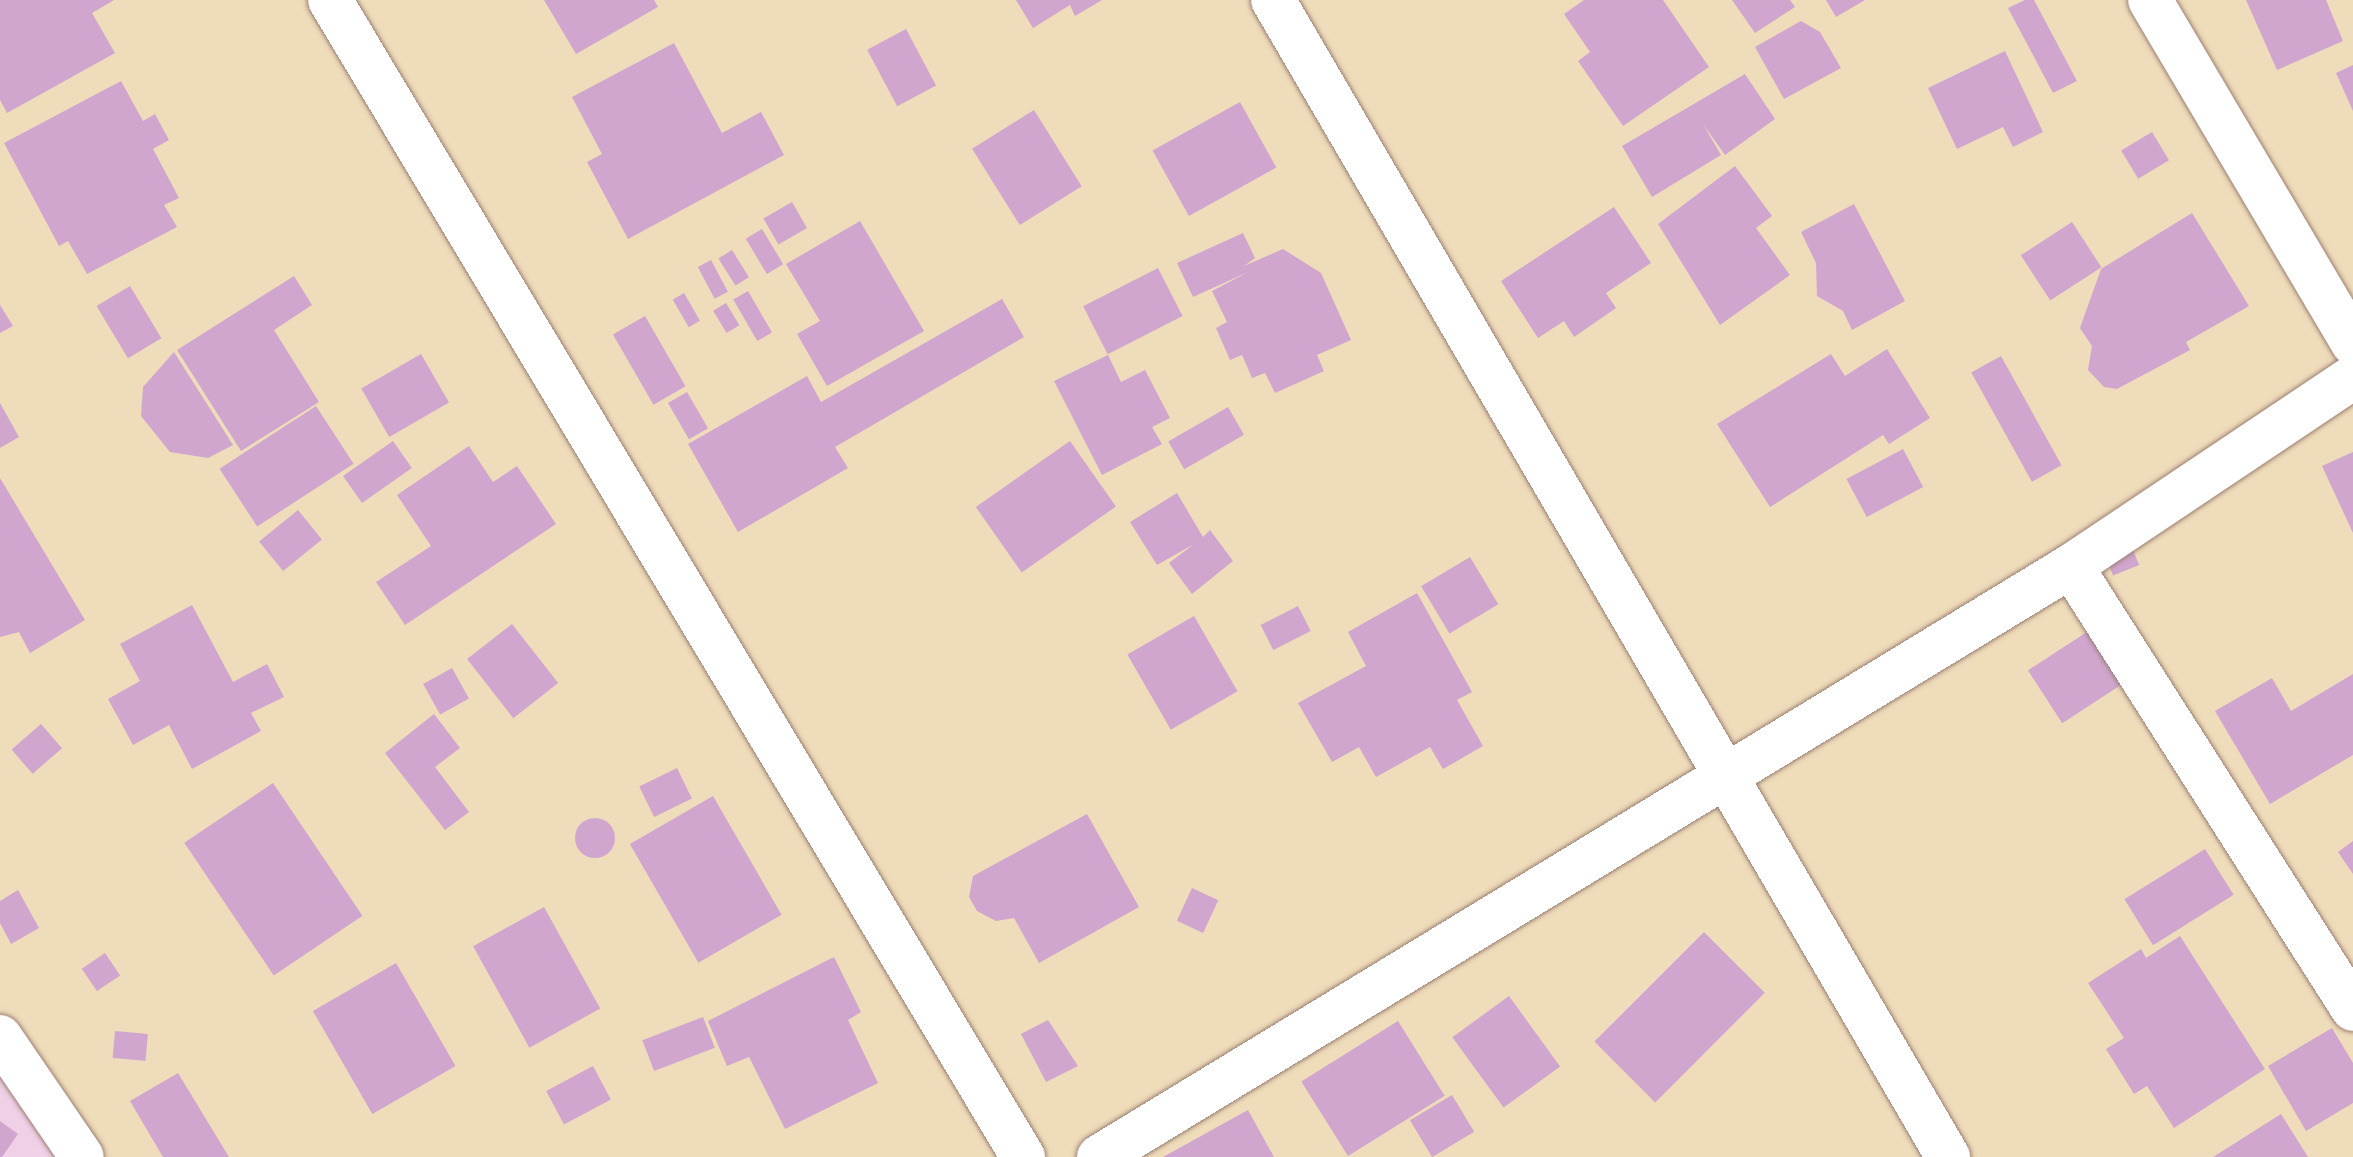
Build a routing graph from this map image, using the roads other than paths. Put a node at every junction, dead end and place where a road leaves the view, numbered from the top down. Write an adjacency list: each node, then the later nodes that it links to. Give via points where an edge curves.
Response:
1 (330, 0): 11 (street)
2 (1273, 0): 7 (street)
3 (2150, 0): 4 (street)
4 (2353, 343)
5 (2353, 377): 6 (street)
6 (2071, 566): 7 (street); 8 (street)
7 (1727, 778): 12 (street); 13 (street)
8 (2353, 1009)
9 (0, 1037): 10 (street)
10 (82, 1157)
11 (1023, 1157)
12 (1099, 1157)
13 (1948, 1157)

